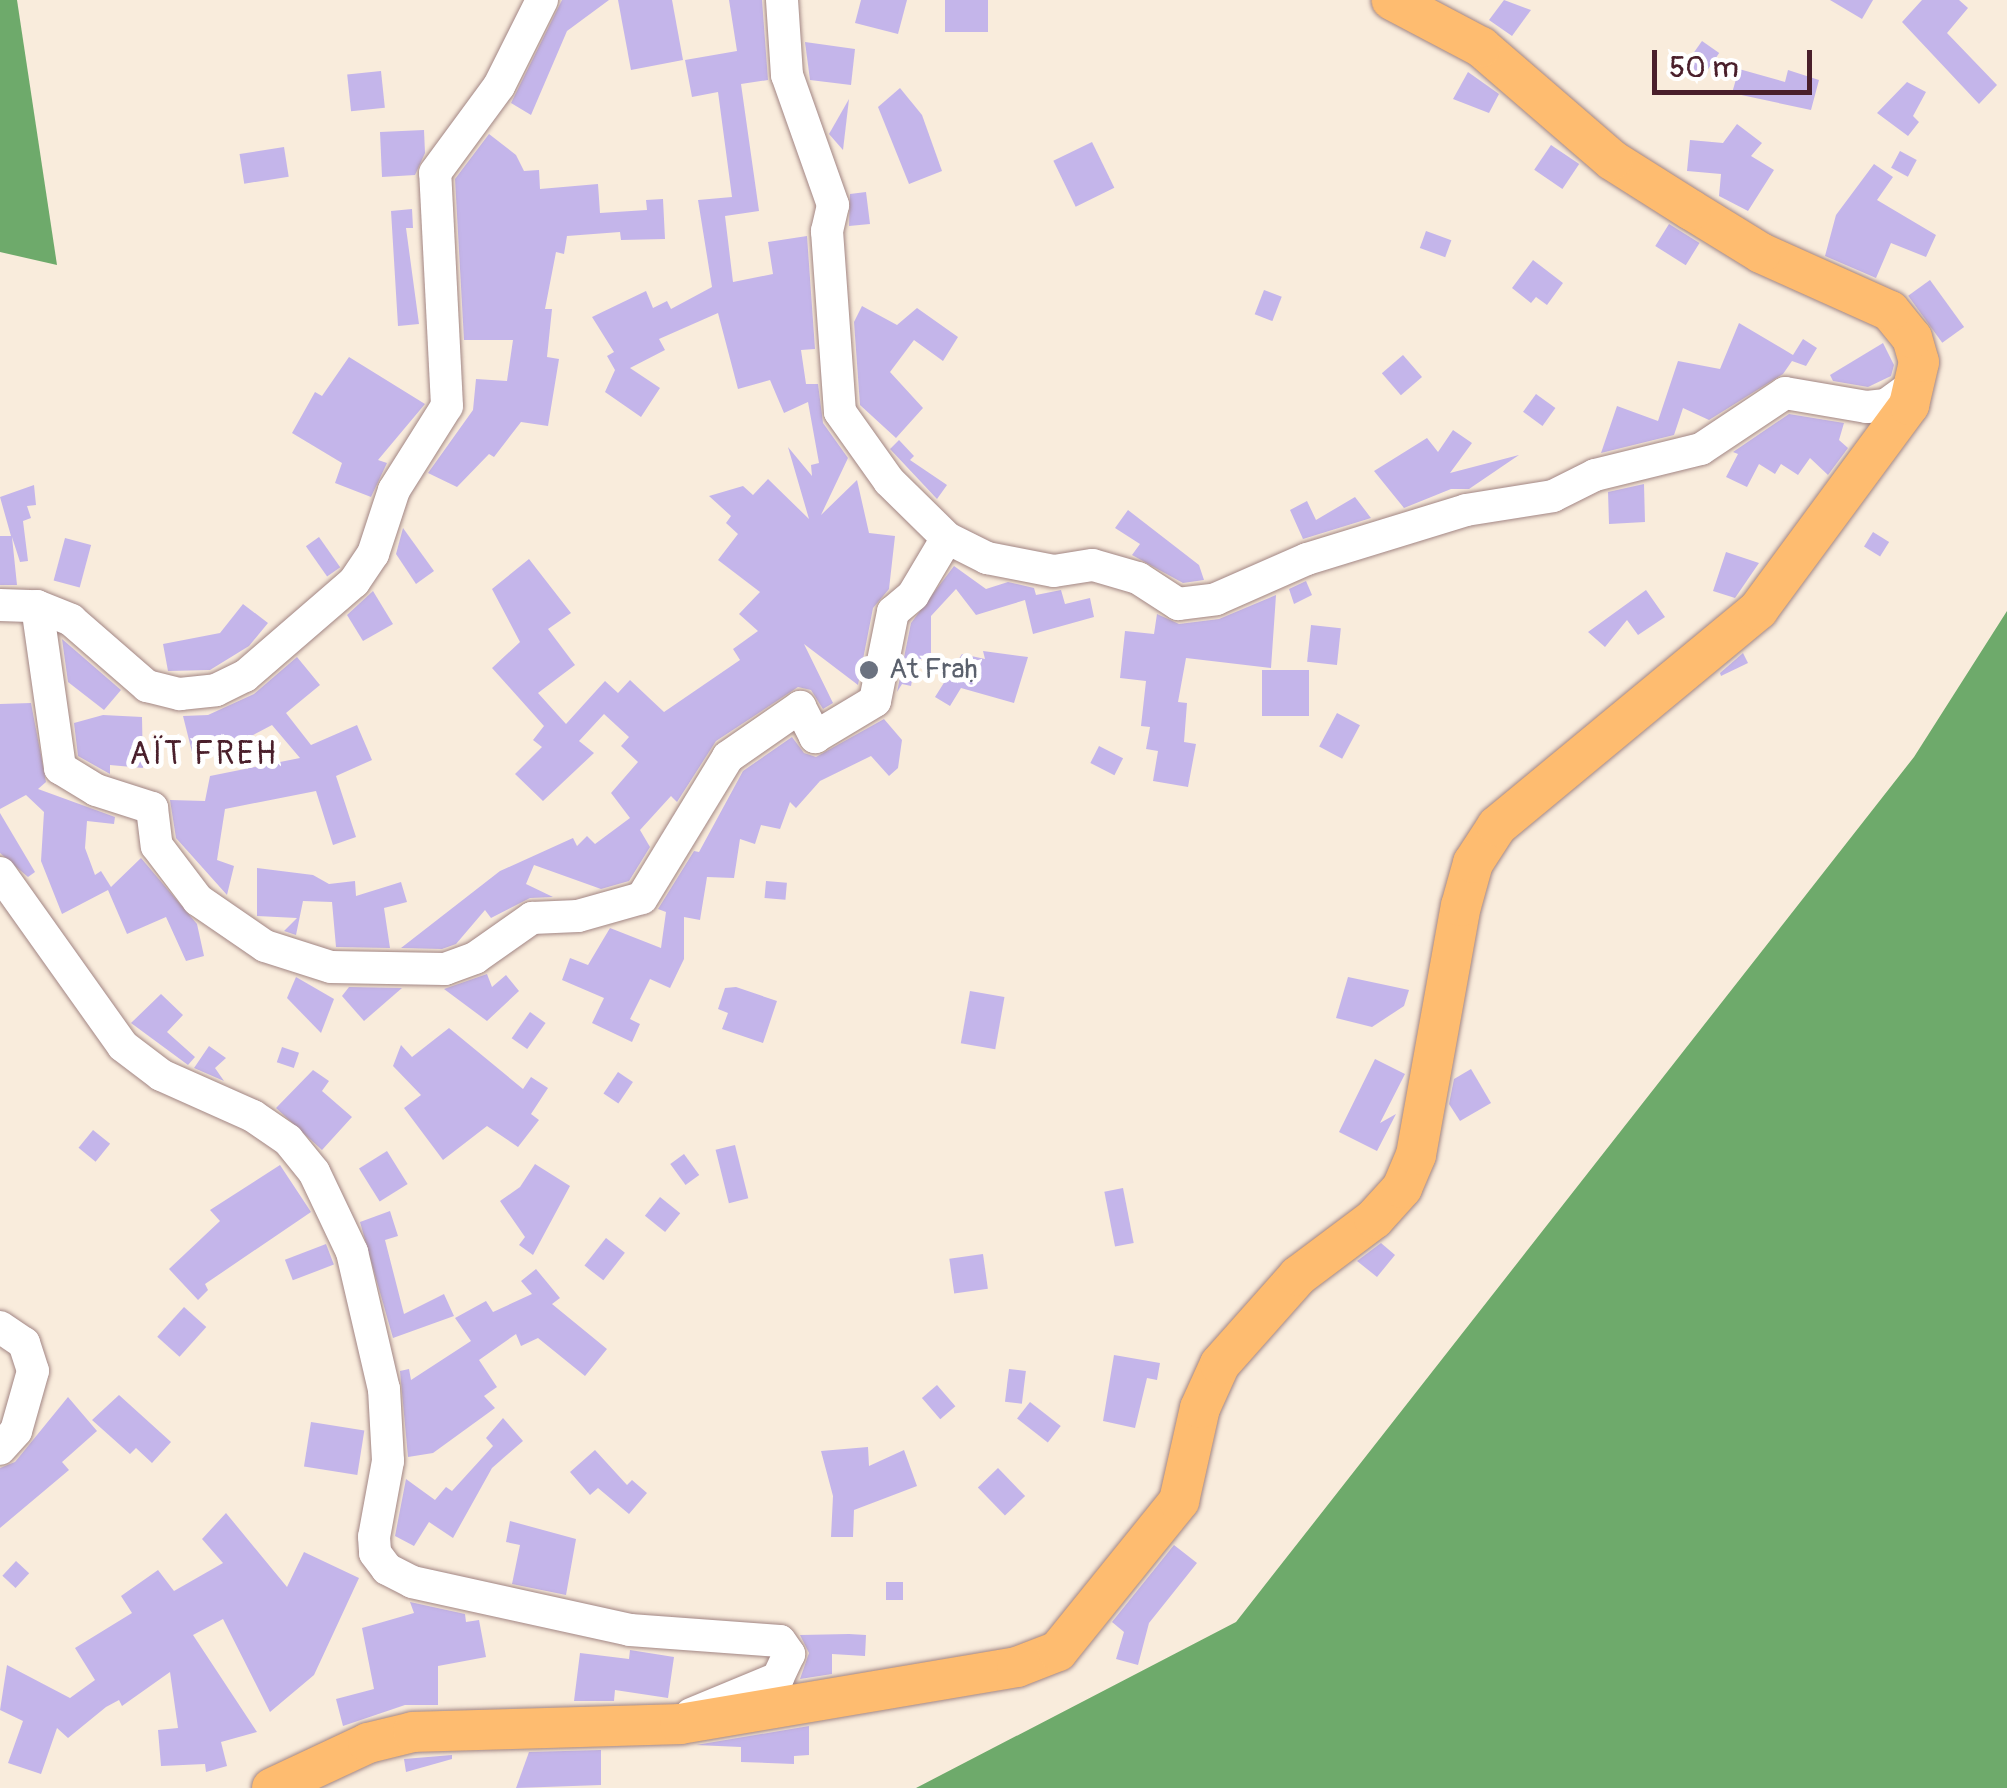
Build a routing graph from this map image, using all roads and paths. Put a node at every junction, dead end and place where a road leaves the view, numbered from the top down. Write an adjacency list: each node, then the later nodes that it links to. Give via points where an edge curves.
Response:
1 (542, 0): 7 (street, via 499,86 436,173 447,406 394,490 373,554 354,582 244,676 216,690 180,694 147,686 70,620)
2 (782, 0): 5 (street, via 787,75 833,205 827,232 840,412 888,481)
3 (1392, 0): 4 (main road, via 1480,48 1612,160 1692,210 1761,253 1890,311 1912,338)
4 (1916, 382): 5 (street, via 1886,404 1868,407 1785,393 1701,449 1595,475 1553,496 1466,510 1307,560 1216,599 1178,604 1138,578 1092,565 1054,571 1018,566); 11 (main road, via 1883,446 1820,519 1758,610 1498,826 1474,863 1461,906 1416,1155 1402,1188 1374,1219 1298,1276 1220,1364 1200,1408 1179,1502 1071,1639 1017,1667)
5 (947, 538): 7 (street, via 913,595 893,612 875,701 815,737 800,708 728,757 642,898 578,916 532,918 475,958 445,969 331,967 266,946 198,900 157,846 152,808 96,790 60,768)
6 (0, 605): 7 (street)
7 (38, 606)
8 (0, 872): 11 (street, via 123,1046 162,1075 253,1116 288,1140 314,1172 352,1252 384,1388 388,1461 374,1537 375,1553 387,1569 412,1582 630,1630 780,1641 788,1654 778,1678 700,1707)
9 (0, 1327): 10 (street, via 24,1343 33,1371 16,1431)
10 (0, 1449)
11 (680, 1724): 12 (main road, via 413,1732 368,1743)
12 (272, 1788)

